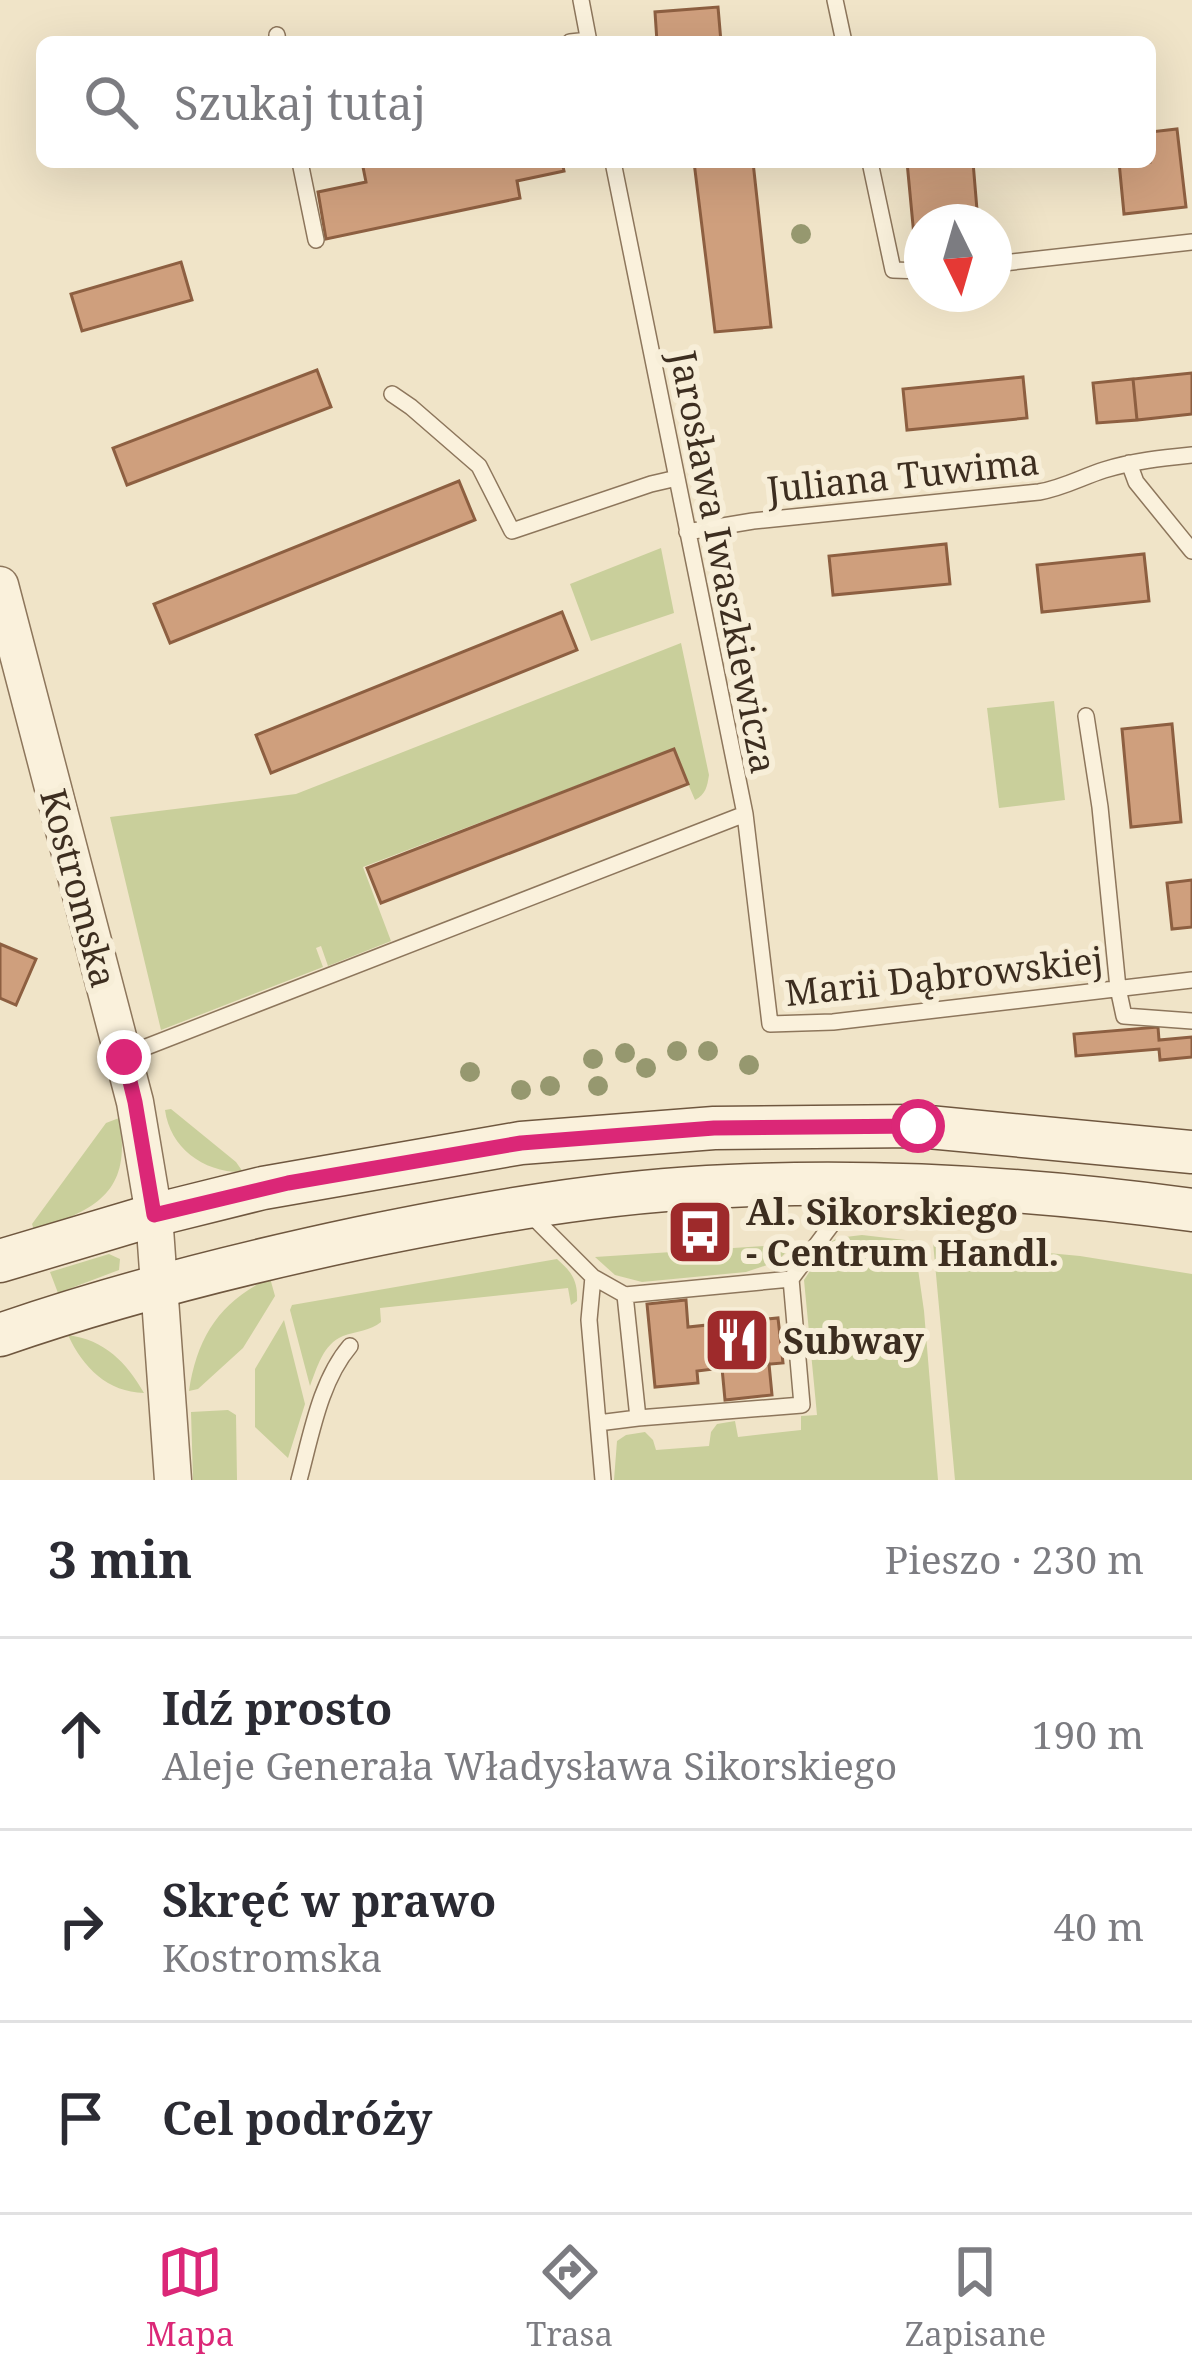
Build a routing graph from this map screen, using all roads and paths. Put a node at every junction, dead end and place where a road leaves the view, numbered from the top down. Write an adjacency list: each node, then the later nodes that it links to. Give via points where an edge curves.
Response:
1 (581, 0): 3 (lane)
2 (836, 0): 4 (lane)
3 (588, 36)
4 (843, 36)
5 (301, 168): 8 (lane)
6 (614, 168): 15 (lane, Jarosława Iwaszkiewicza)
7 (871, 168): 11 (lane, via 893,270)
8 (316, 240)
9 (1192, 242): 10 (lane)
10 (1012, 262)
11 (904, 270)
12 (392, 394): 15 (lane, via 478,466 512,531)
13 (1192, 455): 14 (lane, Juliana Tuwima)
14 (1129, 463): 16 (lane, Juliana Tuwima, via 1056,490); 17 (lane)
15 (677, 478): 16 (lane, Jarosława Iwaszkiewicza)
16 (687, 532): 20 (lane, Jarosława Iwaszkiewicza)
17 (1192, 551)
18 (0, 585): 24 (street, Kostromska)
19 (1086, 716): 22 (lane)
20 (745, 814): 22 (lane, Marii Dąbrowskiej, via 770,1024); 24 (lane, Jarosława Iwaszkiewicza)
21 (1192, 980): 22 (lane, Marii Dąbrowskiej)
22 (1118, 988): 23 (lane, via 1124,1016)
23 (1192, 1021)
24 (124, 1057): 29 (street, Kostromska)
25 (1192, 1153): 29 (main road, via 918,1126 714,1128 521,1143)
26 (862, 1184): 27 (main road, via 729,1186); 28 (main road); 32 (lane)
27 (522, 1207): 31 (lane); 33 (main road)
28 (1192, 1210)
29 (154, 1215): 30 (main road); 33 (street, Kostromska)
30 (0, 1261)
31 (593, 1277): 34 (lane); 38 (lane)
32 (791, 1280): 34 (lane); 37 (lane, via 802,1405)
33 (158, 1285): 35 (main road); 39 (street, Kostromska)
34 (626, 1295): 37 (lane)
35 (0, 1335)
36 (350, 1346): 40 (lane, via 317,1413)
37 (638, 1418): 38 (lane)
38 (598, 1423): 41 (lane)
39 (172, 1480)
40 (298, 1480)
41 (603, 1480)

